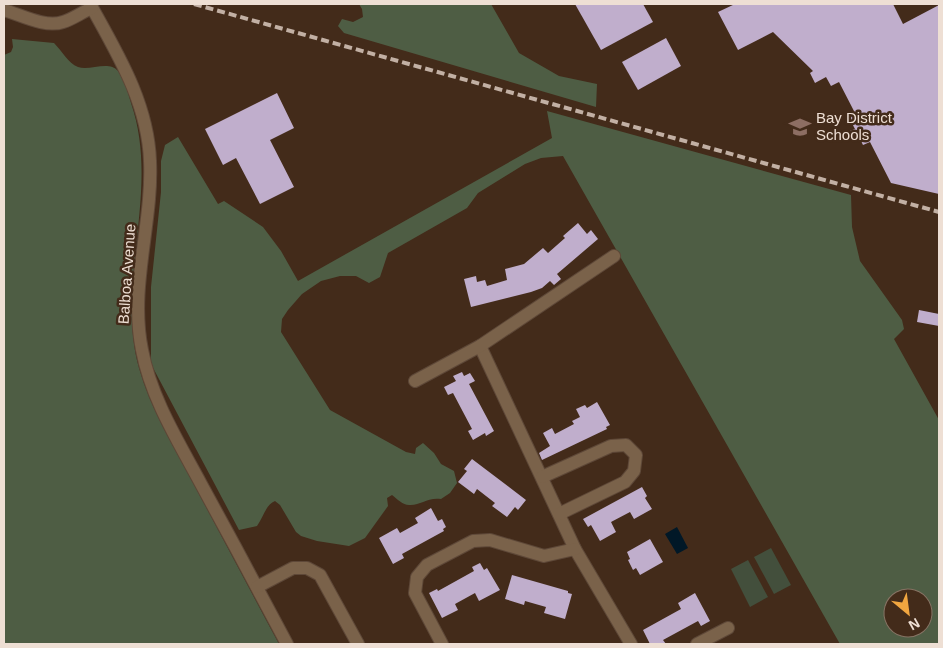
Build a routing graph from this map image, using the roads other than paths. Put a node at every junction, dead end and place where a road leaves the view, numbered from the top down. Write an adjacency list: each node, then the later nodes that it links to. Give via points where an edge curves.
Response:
1 (91, 6): 2 (street, via 56,24); 9 (street, Balboa Avenue, via 135,92 148,140 150,186 138,312 146,369 168,422)
2 (4, 10)
3 (614, 256): 4 (street)
4 (480, 346): 5 (street); 6 (street)
5 (415, 381)
6 (542, 477): 7 (street); 7 (street, via 611,446 626,445 636,455 634,471 626,482)
7 (559, 514): 8 (street)
8 (575, 548): 13 (street, via 544,556 490,540 473,541 426,564 417,577 415,593); 14 (street)
9 (257, 588): 11 (street, Balboa Avenue); 12 (street, via 294,568 307,568 320,575)
10 (728, 628): 15 (street)
11 (287, 644)
12 (358, 644)
13 (442, 644)
14 (631, 644)
15 (698, 644)

